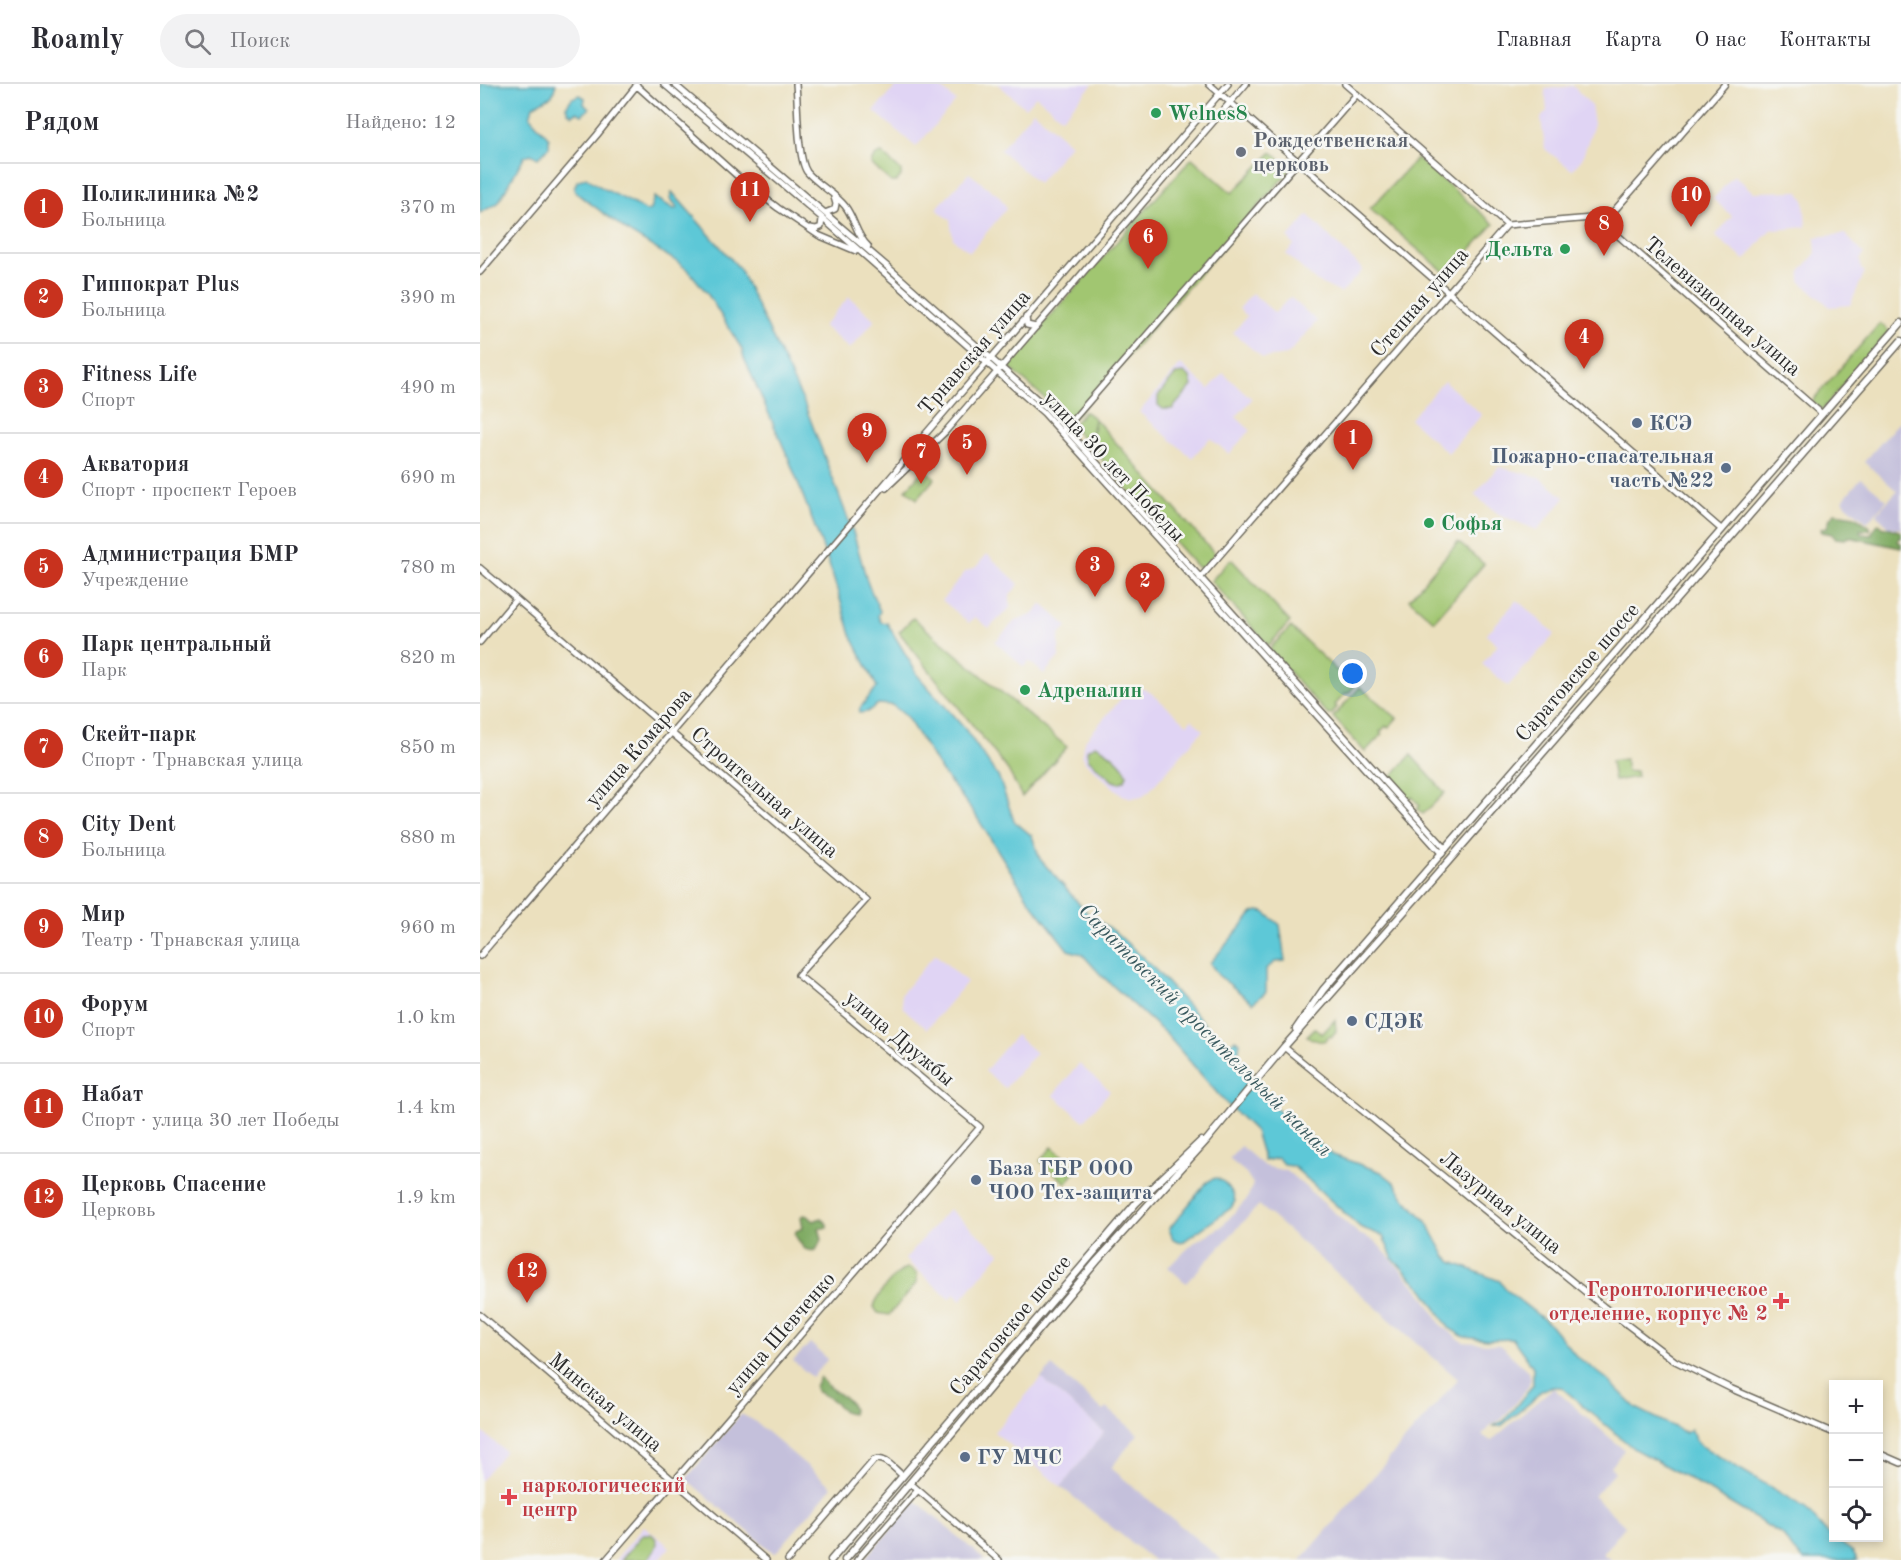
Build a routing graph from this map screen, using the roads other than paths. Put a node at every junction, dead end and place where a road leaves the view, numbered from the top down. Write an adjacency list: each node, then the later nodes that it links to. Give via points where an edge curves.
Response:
1 (664, 84): 13 (main road)
2 (674, 84): 13 (main road)
3 (796, 84): 17 (main road, via 804,167)
4 (1209, 84): 10 (main road)
5 (1228, 84): 10 (main road, Трнавская улица)
6 (1246, 84): 12 (main road, Трнавская улица)
7 (1345, 84): 11 (main road)
8 (1725, 84): 18 (main road)
9 (637, 85): 22 (main road, via 744,182); 26 (main road)
10 (1220, 93): 12 (main road); 14 (main road, Трнавская улица)
11 (1357, 94): 16 (main road); 21 (main road)
12 (1230, 102): 15 (main road, Трнавская улица); 16 (main road)
13 (721, 129): 19 (main road, улица 30 лет Победы)
14 (1180, 140): 15 (main road, via 1188,142); 28 (main road, Трнавская улица)
15 (1190, 149): 29 (main road, Трнавская улица)
16 (1299, 161): 27 (main road); 38 (main road)
17 (833, 196): 19 (main road, via 837,207); 25 (main road, via 848,211 860,237)
18 (1614, 211): 20 (main road); 23 (main road)
19 (823, 215): 22 (main road, via 819,228); 24 (main road, улица 30 лет Победы); 25 (main road)
20 (1592, 218): 21 (main road); 23 (main road, Телевизионная улица)
21 (1507, 225): 27 (main road, Степная улица)
22 (807, 227): 24 (main road, via 826,240)
23 (1610, 230): 36 (main road, Телевизионная улица)
24 (865, 256): 34 (main road, улица 30 лет Победы)
25 (889, 268): 34 (main road)
26 (480, 272)
27 (1449, 292): 44 (main road); 48 (main road, Степная улица)
28 (1043, 297): 29 (main road); 30 (main road, Трнавская улица)
29 (1052, 308): 32 (main road, Трнавская улица)
30 (1026, 317): 32 (main road, via 1027,325); 34 (main road, Трнавская улица)
31 (1901, 323): 36 (main road, Саратовское шоссе)
32 (1036, 327): 35 (main road, Трнавская улица)
33 (1901, 340): 37 (main road, Саратовское шоссе)
34 (989, 360): 35 (main road, улица 30 лет Победы); 39 (main road, Трнавская улица)
35 (1000, 369): 38 (main road, улица 30 лет Победы); 40 (main road, Трнавская улица)
36 (1822, 414): 37 (main road, Телевизионная улица); 41 (main road, Саратовское шоссе)
37 (1831, 422): 42 (main road, Саратовское шоссе)
38 (1064, 430): 48 (main road, улица 30 лет Победы)
39 (909, 453): 40 (main road); 43 (main road, Трнавская улица)
40 (917, 460): 43 (main road, Трнавская улица)
41 (1756, 490): 42 (main road); 44 (main road, Саратовское шоссе)
42 (1765, 498): 47 (main road, Саратовское шоссе)
43 (863, 510): 51 (main road, улица Комарова)
44 (1722, 530): 45 (main road, Саратовское шоссе)
45 (1692, 564): 47 (main road); 52 (main road, Саратовское шоссе)
46 (480, 568): 49 (main road, Строительная улица)
47 (1701, 572): 53 (main road, Саратовское шоссе)
48 (1199, 579): 54 (main road, улица 30 лет Победы)
49 (516, 599): 50 (main road); 51 (main road, Строительная улица)
50 (480, 642)
51 (672, 733): 56 (main road, улица Комарова); 57 (main road, Строительная улица, via 866,900)
52 (1540, 740): 53 (main road); 54 (main road, Саратовское шоссе)
53 (1548, 747): 55 (main road, Саратовское шоссе)
54 (1444, 852): 55 (main road); 58 (main road, Саратовское шоссе, via 1323,990)
55 (1451, 858): 58 (main road, Саратовское шоссе)
56 (480, 956)
57 (798, 975): 61 (main road, улица Дружбы)
58 (1306, 1020): 59 (main road, Саратовское шоссе)
59 (1284, 1047): 60 (main road, Саратовское шоссе); 65 (main road, Лазурная улица, via 1675,1361)
60 (1223, 1119): 62 (main road, Саратовское шоссе); 63 (main road, Саратовское шоссе)
61 (980, 1127): 69 (main road, улица Шевченко)
62 (1157, 1182): 63 (main road, via 1162,1185); 68 (main road, Саратовское шоссе)
63 (1161, 1190): 70 (main road, Саратовское шоссе)
64 (480, 1315): 69 (main road, Минская улица)
65 (1829, 1431)
66 (1883, 1455): 67 (main road)
67 (1901, 1463)
68 (903, 1476): 70 (main road); 74 (main road, via 886,1461 874,1460); 75 (main road, Саратовское шоссе)
69 (674, 1481): 72 (main road, улица Шевченко); 73 (main road, Минская улица)
70 (910, 1483): 71 (main road); 76 (main road, Саратовское шоссе)
71 (918, 1490): 77 (main road); 78 (main road)
72 (606, 1560)
73 (766, 1560)
74 (788, 1560)
75 (831, 1560)
76 (845, 1560)
77 (857, 1560)
78 (999, 1560)

